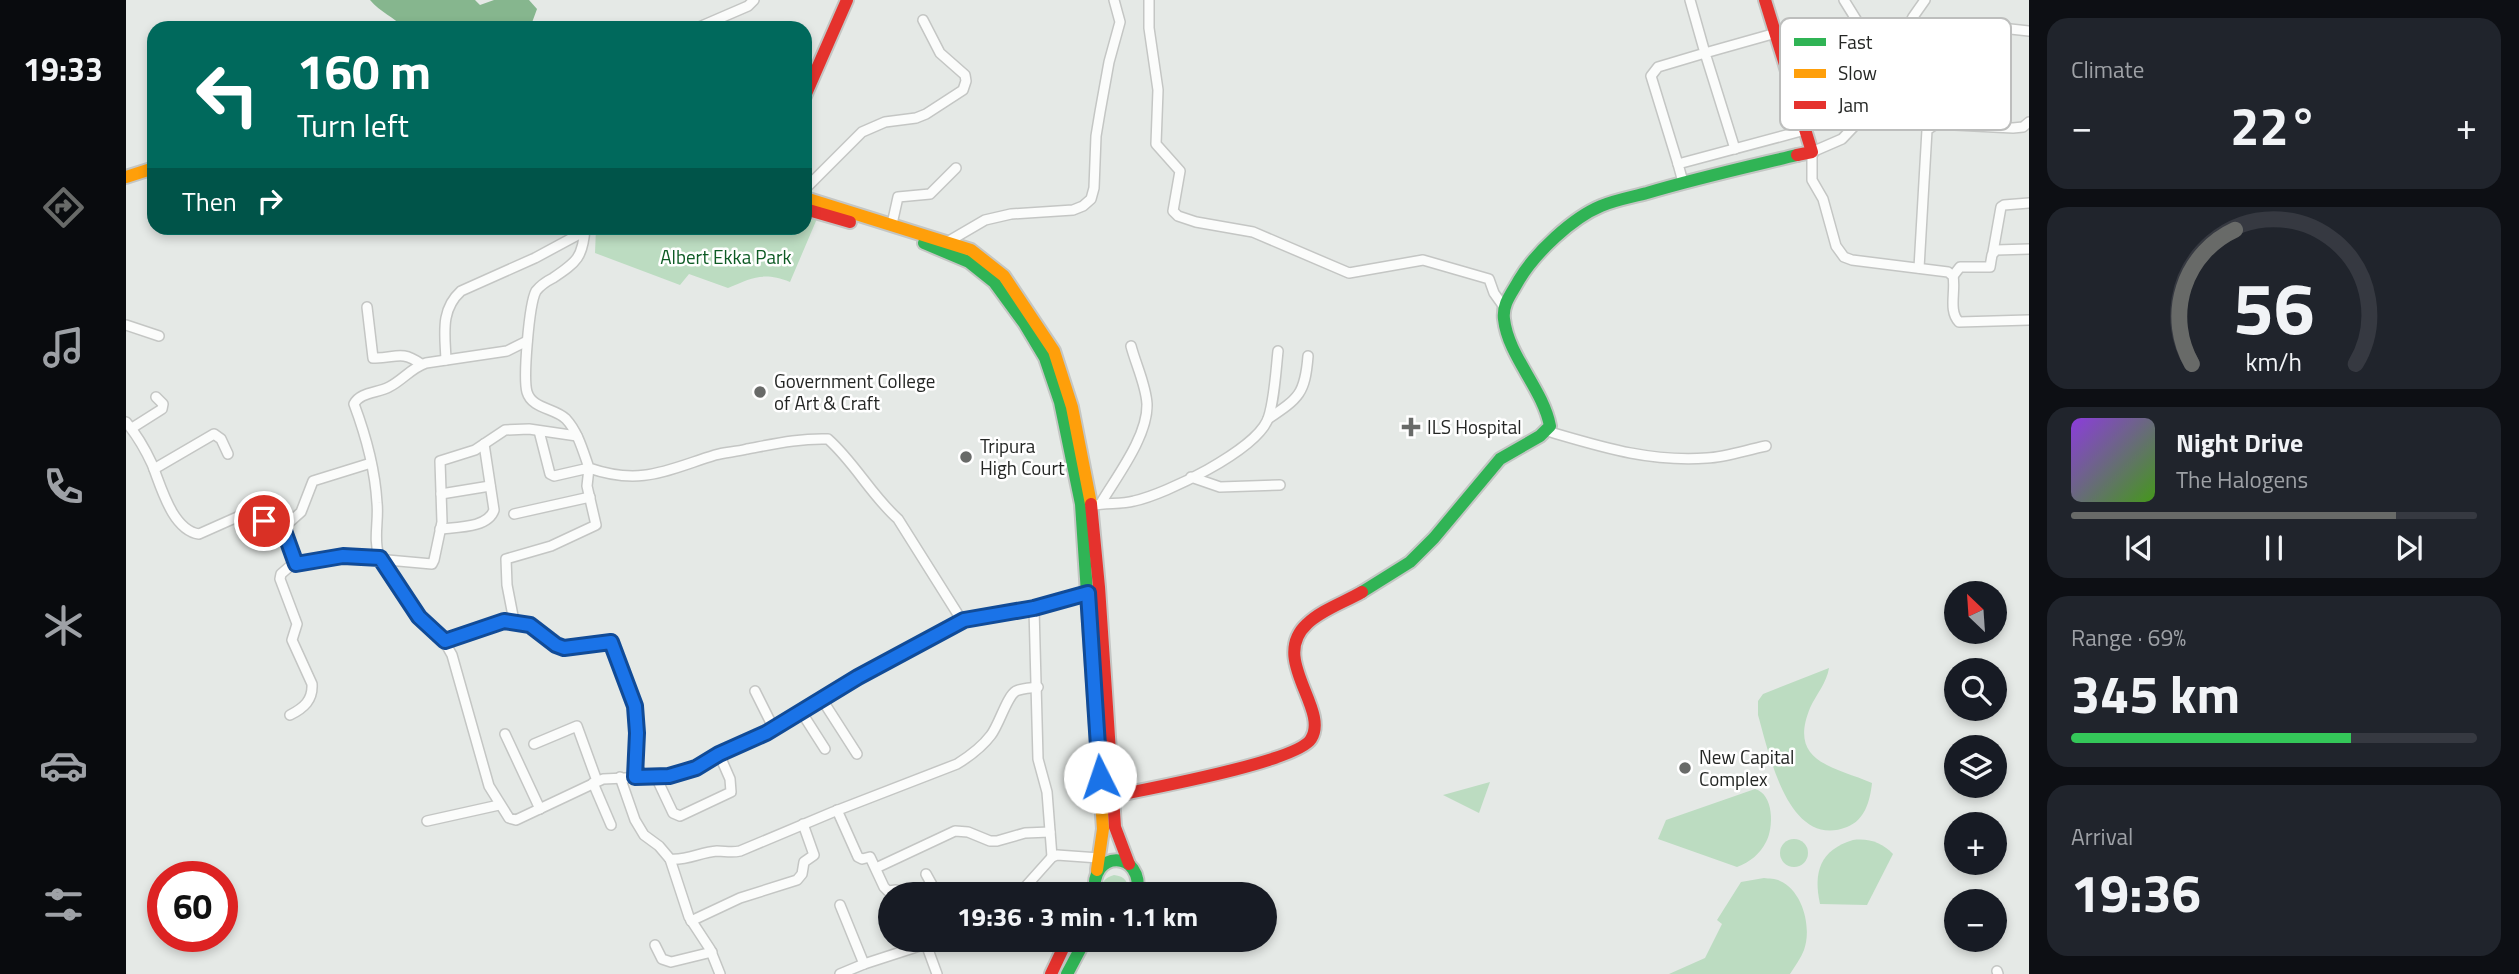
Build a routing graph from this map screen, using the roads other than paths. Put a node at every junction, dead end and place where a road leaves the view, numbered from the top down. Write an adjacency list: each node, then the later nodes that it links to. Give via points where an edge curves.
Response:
1 (754, 0): 12 (street)
2 (847, 0): 18 (main road)
3 (1114, 0): 38 (street, via 1120,22 1098,124 1091,199 1073,210 985,220)
4 (1149, 0): 44 (street, via 1158,90 1156,144 1180,171 1173,211 1178,216 1253,232 1349,273 1423,260 1474,274 1489,279)
5 (1690, 0): 17 (street)
6 (1765, 0): 15 (main road)
7 (1844, 0): 9 (street)
8 (1925, 0): 10 (street)
9 (1855, 18)
10 (1912, 18)
11 (923, 20): 30 (street, via 940,53 965,75 962,90 926,114 862,132)
12 (713, 21)
13 (2011, 29): 14 (street)
14 (2029, 31)
15 (1776, 33): 16 (main road); 17 (street)
16 (1780, 46)
17 (1705, 54): 24 (street); 26 (street, via 1658,67 1651,76)
18 (812, 80)
19 (2029, 122): 20 (street)
20 (2011, 128)
21 (1805, 130): 24 (street); 25 (main road)
22 (1853, 130): 25 (street)
23 (1927, 130): 41 (street)
24 (1735, 149): 26 (street)
25 (1812, 152): 31 (main road); 41 (street, via 1812,180 1844,257)
26 (1678, 164): 31 (street)
27 (956, 168): 35 (street, via 930,194 898,197)
28 (147, 170): 29 (main road)
29 (126, 177)
30 (812, 181)
31 (1683, 182): 44 (main road, via 1601,206 1579,218 1525,270)
32 (812, 200): 35 (main road)
33 (2029, 203): 40 (street, via 2001,207)
34 (812, 211): 77 (main road, via 955,254 983,271 1003,293 1045,358 1053,379 1081,504)
35 (891, 224): 38 (main road)
36 (575, 235): 52 (street, via 461,291 446,313)
37 (584, 235): 48 (street, via 583,252 575,262 535,293)
38 (949, 241): 71 (main road, via 971,250 1004,276 1054,351)
39 (2029, 249): 40 (street)
40 (1993, 252): 42 (street, via 1990,267 1961,267)
41 (1919, 268): 42 (street)
42 (1953, 276): 45 (street, via 1954,313 1959,322)
43 (368, 307): 53 (street, via 373,358 410,356)
44 (1504, 307): 58 (main road, via 1511,344 1547,411 1550,426)
45 (2029, 320)
46 (126, 325): 47 (street)
47 (159, 336)
48 (527, 341): 52 (street, via 507,351); 59 (street, via 529,398 560,415)
49 (1130, 346): 71 (street, via 1146,394 1145,418 1132,451)
50 (1278, 351): 55 (street)
51 (1308, 356): 55 (street, via 1302,391)
52 (446, 360): 53 (street)
53 (421, 365): 63 (street, via 389,387 356,399)
54 (156, 397): 56 (street, via 162,409)
55 (1268, 419): 66 (street, via 1240,451)
56 (129, 425): 65 (street)
57 (539, 431): 59 (street); 60 (street, via 505,430); 64 (street, via 550,474)
58 (1546, 431): 61 (street, via 1620,453 1660,459 1710,458); 97 (main road, via 1500,459 1417,556 1315,618 1297,635 1294,658 1314,732 1303,747 1268,760)
59 (577, 436): 64 (street)
60 (484, 444): 68 (street); 69 (street, via 440,461)
61 (1766, 446)
62 (228, 454): 65 (street, via 214,434)
63 (371, 463): 73 (street, via 313,481 301,512); 75 (street, via 377,501 375,544)
64 (589, 468): 70 (street); 79 (street, via 614,475 653,475 717,455 787,441 828,439 898,519)
65 (154, 469): 73 (street, via 174,516 194,534 244,514)
66 (1191, 477): 67 (street, via 1220,487); 71 (street, via 1132,502)
67 (1280, 485)
68 (490, 486): 69 (street); 74 (street, via 494,510 490,520)
69 (441, 494): 74 (street)
70 (590, 497): 72 (street); 80 (street, via 593,527 506,559)
71 (1096, 504): 97 (main road)
72 (514, 514)
73 (283, 528): 76 (street)
74 (440, 529): 75 (street, via 432,564)
75 (380, 558): 76 (street, via 343,556); 81 (street, via 419,617)
76 (296, 564): 86 (street, via 280,579 297,624 292,640 313,690 303,709)
77 (1088, 593): 78 (street); 107 (main road, via 1103,830)
78 (1034, 608): 79 (street); 82 (street)
79 (964, 620): 84 (street)
80 (514, 621): 81 (street, via 496,622); 94 (street, via 530,625 564,648 611,642 635,706)
81 (445, 641): 98 (street, via 489,786)
82 (1038, 687): 100 (street, via 1015,691 992,734 972,755); 104 (street, via 1038,759 1047,792)
83 (755, 691): 87 (street)
84 (823, 701): 85 (street); 92 (street)
85 (802, 713): 87 (street); 90 (street)
86 (290, 715)
87 (774, 729): 91 (street)
88 (505, 734): 99 (street)
89 (534, 744): 96 (street, via 577,726)
90 (825, 749)
91 (719, 754): 95 (street, via 696,768); 95 (street, via 731,792 680,816 673,813)
92 (857, 754)
93 (620, 777): 94 (street); 96 (street); 106 (street, via 644,835)
94 (635, 777): 95 (street)
95 (656, 777)
96 (595, 782): 99 (street); 103 (street)
97 (1113, 796): 108 (main road, via 1115,827)
98 (499, 805): 99 (street, via 513,821); 101 (street)
99 (540, 808)
100 (837, 810): 102 (street); 109 (street, via 858,857 870,857)
101 (427, 821)
102 (803, 824): 106 (street, via 740,851); 117 (street, via 814,855 804,862 797,880)
103 (611, 825)
104 (1050, 832): 105 (street); 109 (street, via 990,841 955,831)
105 (1052, 857): 107 (street); 113 (street)
106 (670, 859): 117 (street)
107 (1098, 864): 108 (main road, via 1115,860); 114 (main road)
108 (1129, 864): 115 (main road)
109 (876, 868): 111 (street)
110 (926, 874): 112 (street)
111 (882, 882)
112 (930, 882)
113 (1030, 882)
114 (1095, 882)
115 (1140, 882)
116 (840, 905): 124 (street)
117 (691, 920): 119 (street)
118 (655, 945): 119 (street, via 662,959 671,962)
119 (712, 952): 125 (street)
120 (897, 952): 124 (street)
121 (926, 952): 127 (street)
122 (1061, 952): 128 (main road)
123 (1079, 952): 129 (main road)
124 (864, 964): 126 (street)
125 (720, 974)
126 (840, 974)
127 (937, 974)
128 (1051, 974)
129 (1067, 974)

